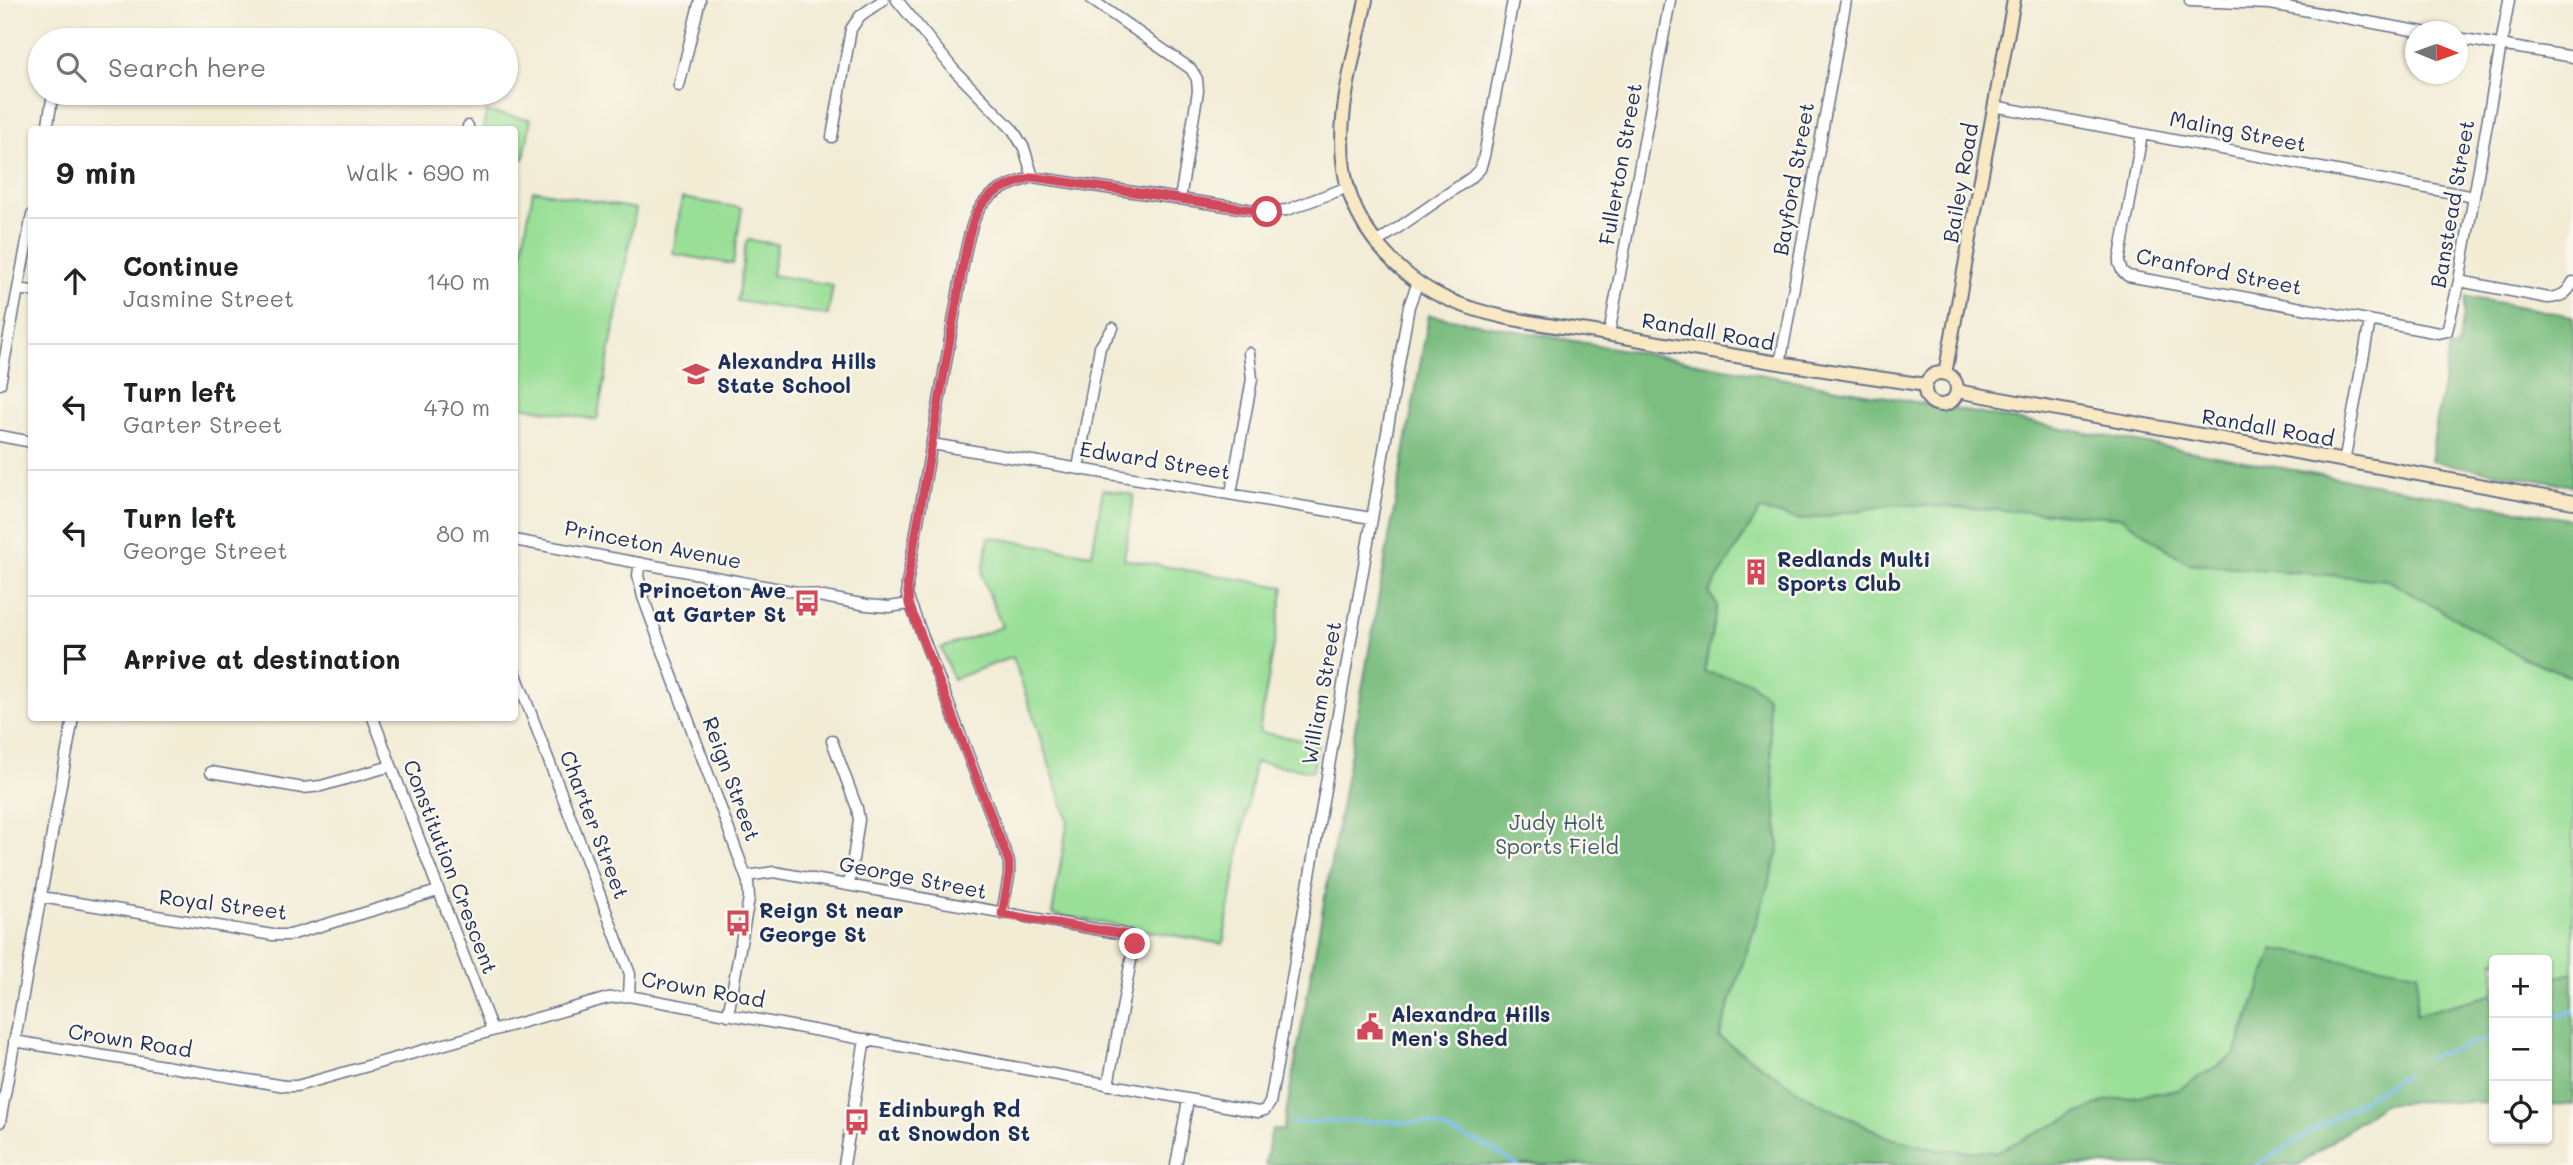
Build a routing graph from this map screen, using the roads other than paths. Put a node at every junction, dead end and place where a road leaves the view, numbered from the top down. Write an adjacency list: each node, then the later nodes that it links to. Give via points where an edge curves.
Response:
1 (700, 0): 16 (street)
2 (883, 0): 21 (street, via 860,16 851,29)
3 (897, 0): 22 (street, via 954,70 1013,130)
4 (1093, 0): 25 (street, via 1191,69 1197,79)
5 (1366, 0): 23 (street, Randall Road, via 1342,125)
6 (1513, 0): 27 (street, via 1480,169)
7 (1670, 0): 36 (street, Fullerton Street)
8 (1846, 0): 38 (street, Bayford Street)
9 (2014, 0): 18 (street, Bailey Road)
10 (2509, 0): 14 (street, Banstead Street)
11 (2190, 1): 12 (street, via 2270,4)
12 (2405, 29)
13 (2468, 40): 14 (street)
14 (2501, 45): 15 (street); 24 (street, Banstead Street)
15 (2573, 57)
16 (679, 86)
17 (51, 105): 19 (street)
18 (1994, 106): 20 (street, Maling Street); 39 (street, Bailey Road)
19 (48, 126)
20 (2141, 134): 24 (street, Maling Street); 33 (street, Cranford Street, via 2119,263 2128,276)
21 (832, 136)
22 (1033, 177): 25 (street); 45 (street, via 992,193 975,215)
23 (1348, 187): 25 (street, via 1278,212); 27 (street, Randall Road)
24 (2474, 197): 28 (street, Banstead Street)
25 (1180, 199)
26 (28, 236): 31 (street)
27 (1376, 243): 29 (street, Randall Road)
28 (2459, 281): 30 (street, via 2548,298 2567,292); 35 (street, Banstead Street)
29 (1418, 282): 36 (street, Randall Road, via 1473,309); 50 (street, William Street, via 1409,306)
30 (2573, 282)
31 (18, 289): 32 (street); 40 (street)
32 (28, 290)
33 (2370, 321): 35 (street, Cranford Street); 46 (street)
34 (1113, 328): 47 (street, via 1100,347)
35 (2447, 331)
36 (1609, 334): 38 (street, Randall Road)
37 (1249, 353): 48 (street, via 1252,380)
38 (1780, 364): 41 (street, Randall Road)
39 (1945, 374): 41 (street, via 1932,376); 42 (street, via 1955,381)
40 (0, 384)
41 (1926, 385): 42 (street, Randall Road, via 1931,401 1940,404 1950,402)
42 (1957, 391): 46 (street, Randall Road)
43 (0, 436): 44 (street)
44 (28, 441)
45 (932, 444): 47 (street, Edward Street); 53 (street, via 907,584)
46 (2344, 462): 49 (street, Randall Road)
47 (1078, 468): 48 (street, Edward Street)
48 (1231, 493): 50 (street, Edward Street)
49 (2573, 502)
50 (1371, 518): 72 (street, William Street, via 1275,1077)
51 (518, 541): 52 (street, Princeton Avenue)
52 (640, 562): 53 (street, Princeton Avenue, via 867,605); 60 (street, Reign Street, via 643,597)
53 (909, 604): 64 (street, via 1009,862)
54 (518, 680): 65 (street, Charter Street, via 630,974)
55 (72, 721): 63 (street)
56 (374, 721): 58 (street, Constitution Crescent)
57 (832, 741): 61 (street, via 859,820)
58 (391, 766): 59 (street, via 303,788); 62 (street, Constitution Crescent)
59 (211, 772)
60 (747, 876): 61 (street, George Street, via 767,871); 66 (street, Reign Street, via 749,898)
61 (849, 885): 64 (street, George Street)
62 (438, 891): 63 (street, Royal Street, via 290,935); 67 (street, Constitution Crescent)
63 (41, 897): 69 (street)
64 (1002, 914): 70 (street, George Street, via 1129,935 1135,944)
65 (629, 996): 66 (street, Crown Road); 67 (street, Crown Road)
66 (728, 1015): 68 (street, Crown Road)
67 (492, 1030): 69 (street, Crown Road, via 297,1086)
68 (865, 1040): 70 (street, Crown Road); 74 (street)
69 (14, 1041): 73 (street)
70 (1108, 1085): 71 (street, Crown Road)
71 (1188, 1100): 72 (street, Crown Road); 75 (street)
72 (1265, 1110)
73 (0, 1122)
74 (844, 1165)
75 (1176, 1165)

